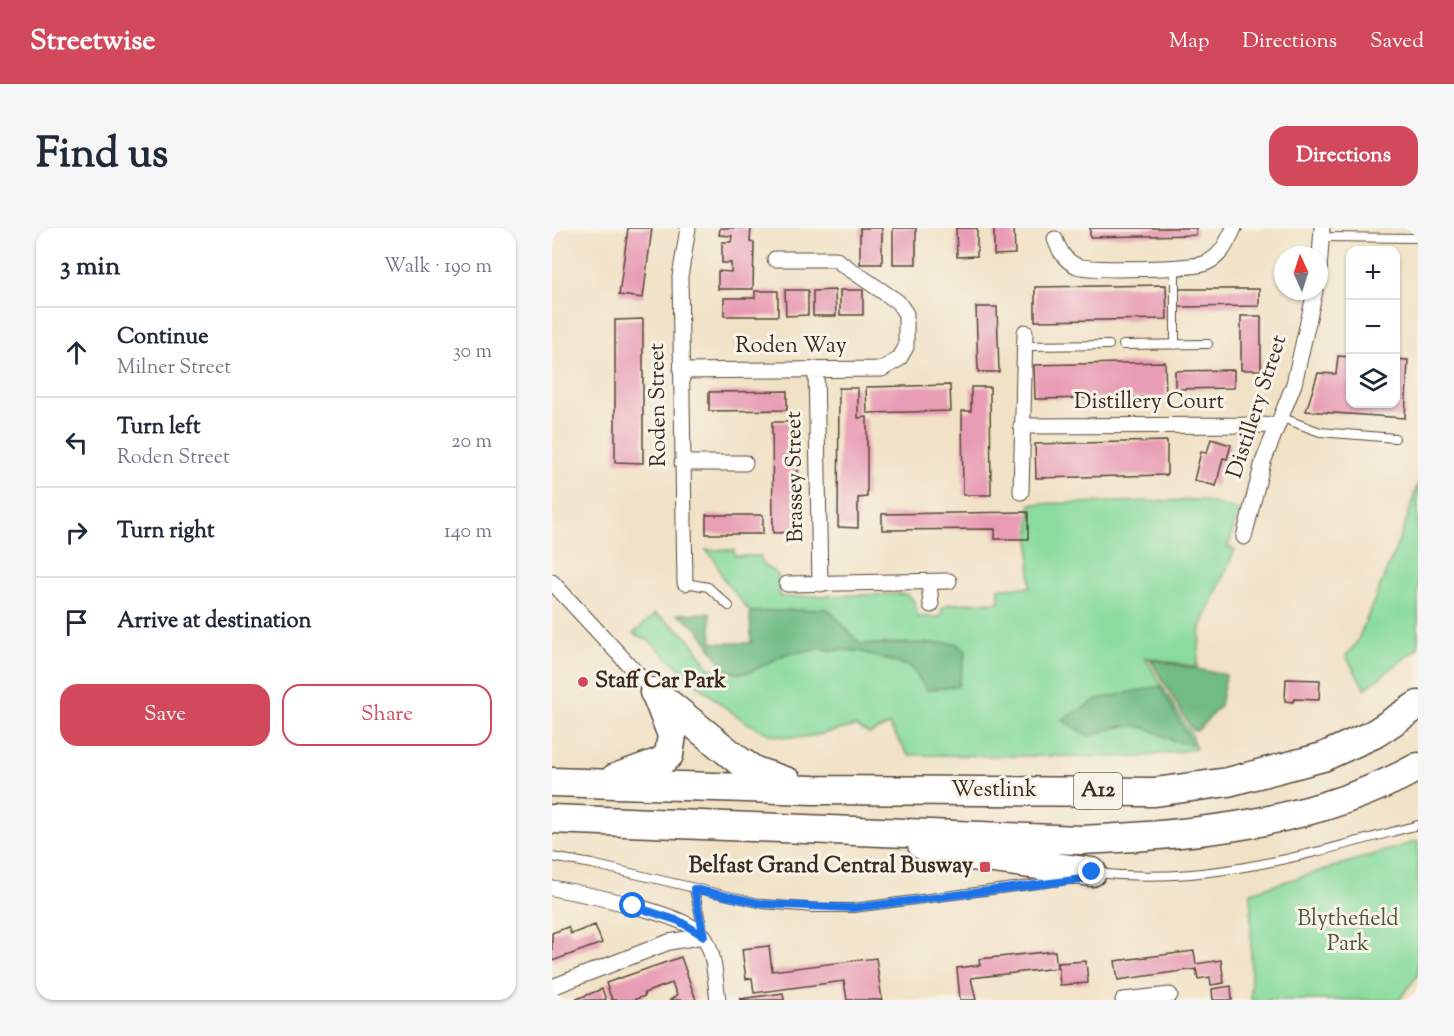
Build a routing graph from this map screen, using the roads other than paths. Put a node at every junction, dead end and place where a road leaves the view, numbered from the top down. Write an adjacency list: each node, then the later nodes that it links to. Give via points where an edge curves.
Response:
1 (688, 228): 15 (street, Roden Street, via 680,277)
2 (1234, 228): 7 (street, via 1222,252 1205,264)
3 (1322, 233): 4 (lane)
4 (1418, 238)
5 (1055, 239): 7 (street, via 1062,257 1079,267)
6 (775, 259): 14 (street, Roden Way, via 835,259 898,302 906,314 906,347 899,359 882,369)
7 (1175, 268): 13 (lane)
8 (1313, 300): 16 (street, Distillery Street, via 1294,384)
9 (1025, 339): 11 (lane); 17 (street, via 1026,384)
10 (1208, 344): 13 (lane)
11 (1109, 345)
12 (1123, 345): 13 (lane)
13 (1175, 345)
14 (816, 369): 15 (street, Roden Way); 28 (street, Brassey Street)
15 (681, 370): 20 (street, Roden Street)
16 (1279, 421): 17 (street, Distillery Court); 18 (lane, via 1320,432); 22 (street, Distillery Street, via 1263,462)
17 (1021, 426): 21 (street)
18 (1395, 438)
19 (745, 463): 20 (street)
20 (682, 464): 26 (street, Roden Street)
21 (1021, 492)
22 (1244, 537)
23 (949, 581): 25 (street)
24 (552, 582): 31 (street)
25 (929, 582): 28 (street); 29 (street)
26 (685, 583): 30 (lane, via 708,587)
27 (787, 584): 28 (street)
28 (820, 584)
29 (931, 605)
30 (729, 606)
31 (654, 692): 35 (highway, via 672,735 669,755 660,762); 36 (highway, via 755,771)
32 (1418, 705): 36 (highway, Westlink / A12, via 1374,734 1323,758 1228,782 1155,792)
33 (1418, 767): 39 (highway, Westlink / A12, via 1301,813 1198,831 1080,840)
34 (552, 782): 35 (highway, Westlink / A12)
35 (601, 783): 36 (highway, Westlink / A12)
36 (814, 790)
37 (552, 819): 39 (highway, Westlink / A12)
38 (1418, 825): 41 (lane, via 1265,865 1205,874 1124,876)
39 (900, 832): 41 (highway, via 933,851)
40 (552, 857): 43 (lane)
41 (1092, 872): 43 (lane, via 1082,879 853,908 763,904)
42 (552, 888): 44 (street, via 633,906 679,921)
43 (694, 889): 44 (lane)
44 (704, 936): 45 (street, via 669,942); 47 (street)
45 (552, 987)
46 (1170, 995): 48 (street)
47 (718, 1000)
48 (1123, 1000)

